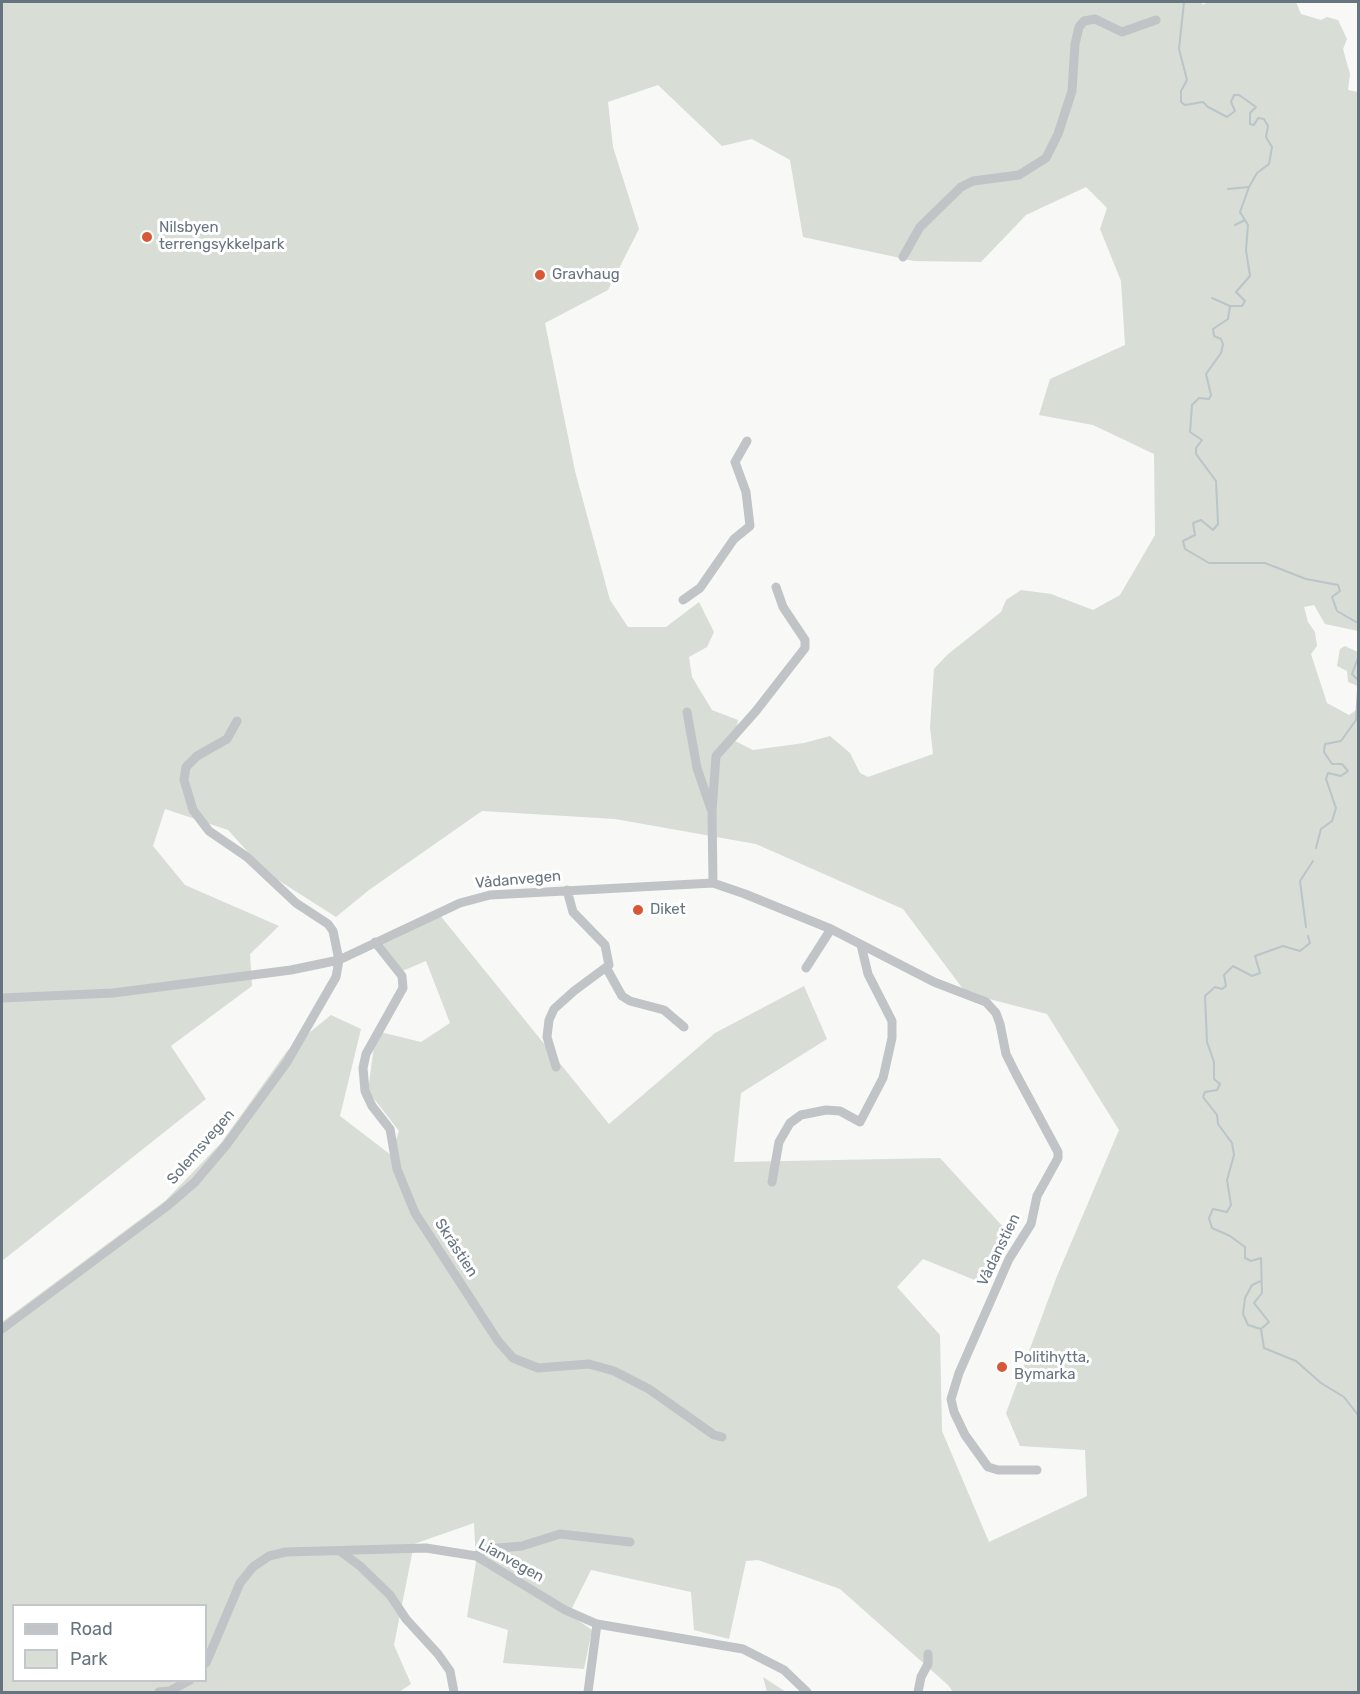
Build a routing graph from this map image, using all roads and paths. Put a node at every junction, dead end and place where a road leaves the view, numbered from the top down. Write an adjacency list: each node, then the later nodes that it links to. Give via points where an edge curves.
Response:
1 (1156, 20): 2 (street, via 1122,32 1095,20 1084,21 1075,44 1072,91 1046,158 1018,175 973,181 961,187 920,227)
2 (903, 257)
3 (747, 441): 5 (street, via 735,462 746,492 750,526 734,539 700,588)
4 (776, 587): 8 (street, via 783,607 805,640 805,650 718,752 714,760)
5 (683, 600)
6 (687, 712): 8 (street, via 697,768)
7 (237, 721): 14 (street, via 227,739 186,767 184,780 192,810 208,831 247,857 296,903 328,924)
8 (712, 812): 9 (street)
9 (713, 883): 10 (street, Vådanvegen); 11 (street, Vådanvegen)
10 (567, 890): 12 (street, Vådanvegen, via 475,898); 16 (street, via 573,912 604,945 609,960)
11 (831, 929): 13 (street, Vådanvegen); 15 (street)
12 (375, 942): 14 (street, Vådanvegen); 23 (street, Skråstien, via 402,976 403,988 366,1054 365,1091 390,1129 397,1169 416,1213 498,1341 513,1358 538,1368 589,1364 614,1371)
13 (861, 945): 18 (street, Vådanvegen, via 934,982); 21 (street, via 868,974 892,1021 883,1078 860,1122 840,1111 826,1110 801,1115 790,1123 779,1143)
14 (339, 960): 17 (street, Vådanvegen, via 113,993); 22 (street, Solemsvegen, via 330,988 287,1062 195,1182)
15 (806, 968)
16 (607, 969): 19 (street, via 626,999 664,1010); 20 (street, via 554,1010 547,1036)
17 (2, 998)
18 (986, 1002): 24 (street, Vådanstien, via 996,1013 1006,1053 1056,1146 1058,1158 1037,1196 1029,1231 1009,1259 959,1373 952,1406 965,1435 988,1467)
19 (684, 1027)
20 (556, 1067)
21 (772, 1182)
22 (2, 1329)
23 (722, 1437)
24 (1037, 1470)
25 (630, 1542): 27 (street, via 561,1534 522,1546 487,1549)
26 (340, 1551): 27 (street, Lianvegen, via 426,1548); 30 (street, Lianvegen, via 275,1554 253,1567 232,1597); 33 (street, via 390,1595 438,1654 450,1671)
27 (476, 1556): 28 (street, Lianvegen, via 565,1610)
28 (597, 1624): 34 (street); 35 (street, Lianvegen, via 743,1649 784,1670)
29 (928, 1654): 36 (street)
30 (207, 1661)
31 (186, 1682): 32 (street)
32 (159, 1692)
33 (453, 1692)
34 (588, 1692)
35 (807, 1692)
36 (918, 1692)

